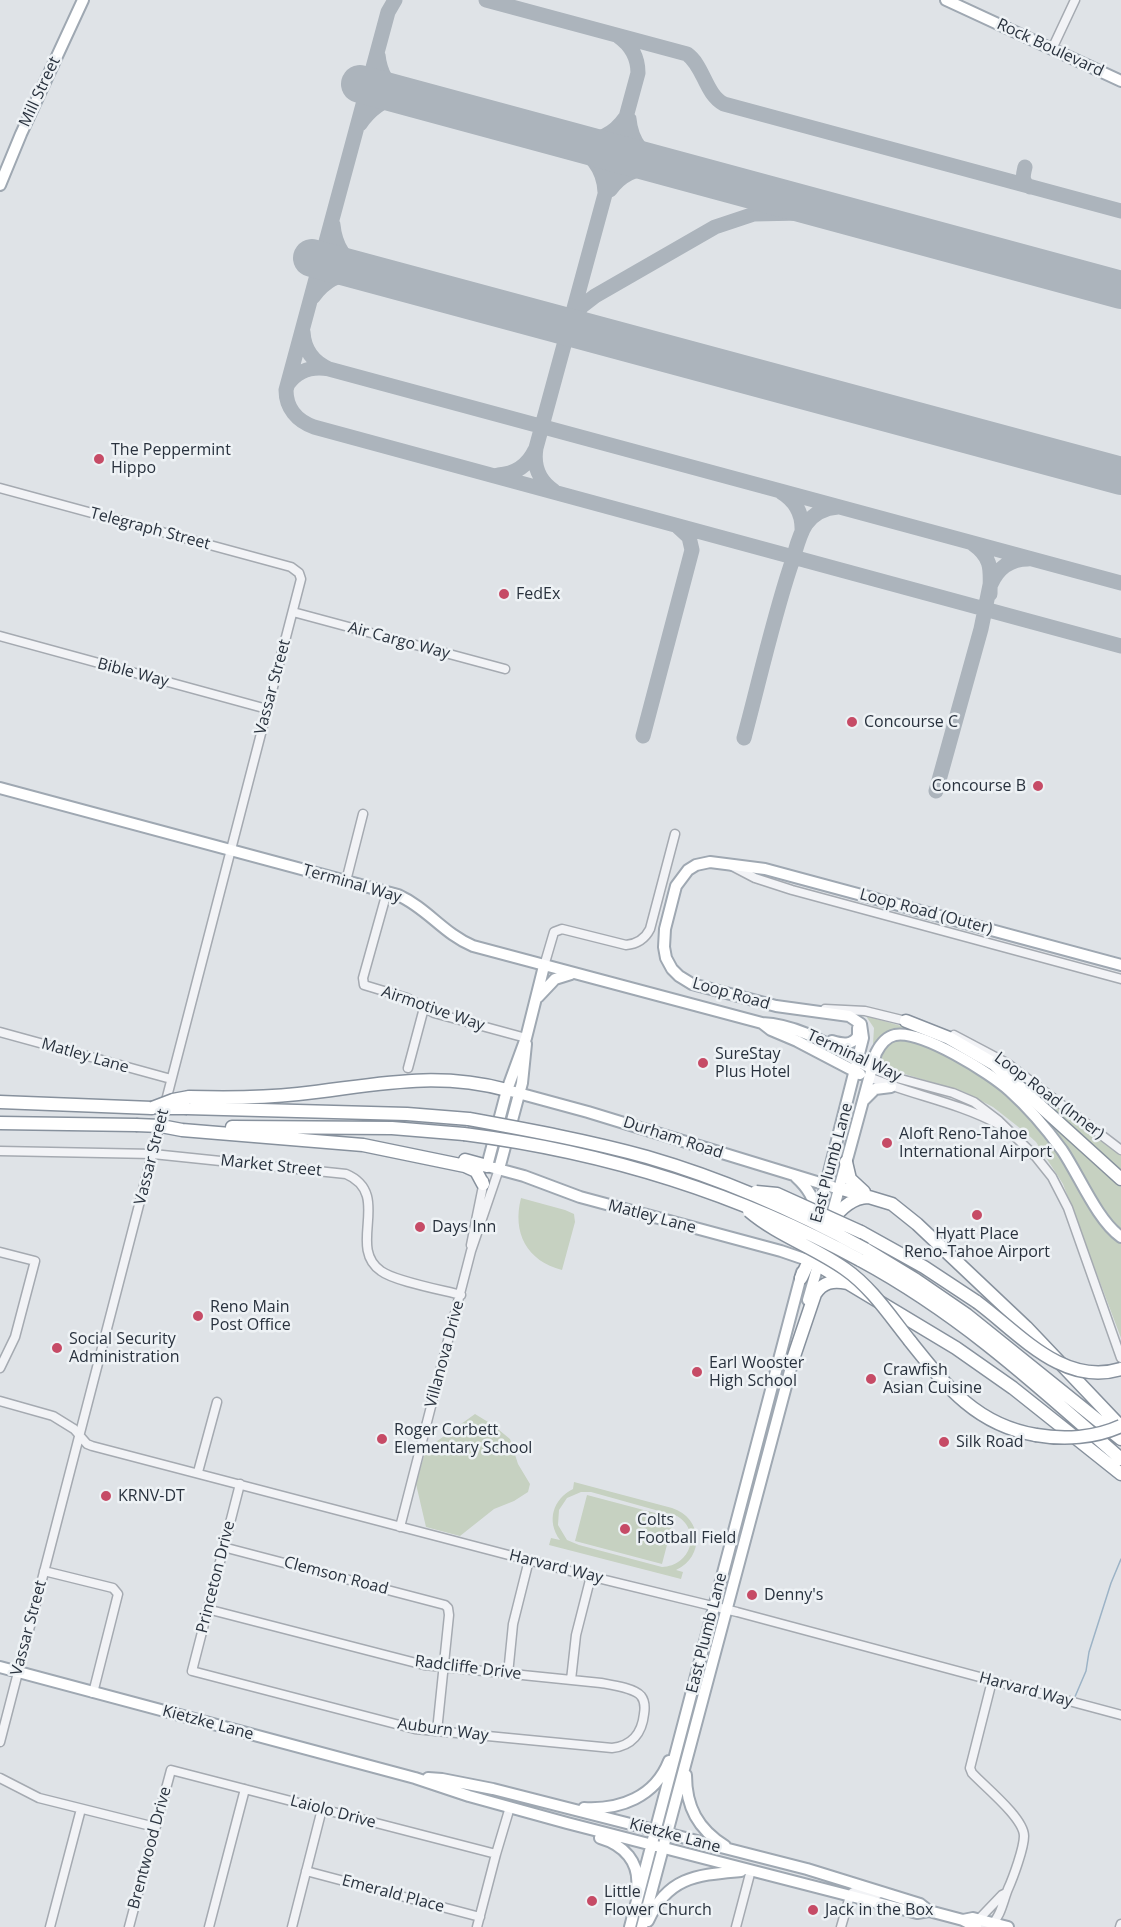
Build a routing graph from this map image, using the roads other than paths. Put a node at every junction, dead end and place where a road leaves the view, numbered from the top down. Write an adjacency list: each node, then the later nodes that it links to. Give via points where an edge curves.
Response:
1 (83, 0): 6 (main road, Mill Street)
2 (946, 0): 4 (main road, Rock Boulevard)
3 (1075, 0): 4 (street)
4 (1052, 49): 5 (main road, Rock Boulevard)
5 (1121, 81)
6 (0, 185)
7 (0, 488): 8 (street, Telegraph Street, via 291,567)
8 (299, 573): 9 (street, Vassar Street)
9 (293, 612): 11 (street, Air Cargo Way); 12 (street, Vassar Street)
10 (0, 636): 12 (street, Bible Way)
11 (505, 669)
12 (267, 709): 16 (street, Vassar Street)
13 (0, 788): 16 (main road, Terminal Way)
14 (363, 814): 18 (street)
15 (675, 834): 21 (street, via 645,936 626,945 562,929 554,932)
16 (230, 850): 18 (main road, Terminal Way); 36 (street, Vassar Street)
17 (729, 865): 20 (main road, Loop Road (Outer), via 776,872); 23 (street, via 792,890); 26 (main road, Loop Road, via 701,863 681,878 664,935 668,962 692,984)
18 (346, 881): 19 (main road, Terminal Way)
19 (387, 892): 21 (main road, Terminal Way, via 419,906 462,941); 25 (street, Airmotive Way, via 362,982)
20 (1121, 965)
21 (544, 966): 22 (main road, Terminal Way); 24 (main road, Villanova Drive)
22 (575, 973): 24 (main road, via 555,978); 29 (main road, Terminal Way)
23 (1121, 979)
24 (536, 999): 32 (main road, Villanova Drive)
25 (424, 1008): 32 (street, Airmotive Way); 34 (street)
26 (801, 1011): 27 (main road); 28 (street, Loop Road (Inner), via 856,1010)
27 (845, 1015): 31 (main road, via 859,1029 853,1042 841,1044); 33 (main road, via 856,1019 863,1031)
28 (906, 1021): 47 (street, Loop Road (Inner), via 945,1032 996,1056); 54 (highway, via 949,1038 994,1064)
29 (762, 1023): 31 (main road, Terminal Way); 33 (main road, Terminal Way)
30 (0, 1032): 36 (street, Matley Lane)
31 (812, 1035): 33 (main road, Terminal Way)
32 (526, 1038): 38 (main road, Villanova Drive); 39 (main road, Villanova Drive)
33 (856, 1066): 35 (main road, Terminal Way); 52 (main road, East Plumb Lane)
34 (408, 1068)
35 (870, 1072): 37 (street, Terminal Way); 41 (main road, East Plumb Lane); 45 (street, Terminal Way, via 968,1099); 62 (main road, via 883,1042 901,1035 945,1049 987,1073 1040,1122 1106,1222)
36 (171, 1079): 49 (street, Vassar Street)
37 (891, 1087): 41 (main road, via 875,1089); 45 (street, Terminal Way, via 956,1106)
38 (507, 1090): 39 (main road, Durham Road); 42 (highway, via 440,1079 404,1080); 51 (main road, Villanova Drive)
39 (519, 1093): 51 (main road, Villanova Drive); 53 (main road, Durham Road)
40 (0, 1102): 42 (highway, bridge, via 146,1108 173,1100)
41 (862, 1102): 50 (main road, East Plumb Lane)
42 (188, 1103): 57 (highway, bridge, via 469,1119 646,1157)
43 (0, 1123): 44 (highway, bridge)
44 (182, 1128): 46 (highway); 59 (highway, bridge, via 392,1128 464,1134 614,1161)
45 (1006, 1128): 71 (street, Terminal Way, via 1036,1157 1062,1195)
46 (381, 1147): 51 (highway); 55 (highway, via 465,1166 476,1171)
47 (1121, 1150)
48 (0, 1151): 49 (street, Market Street)
49 (153, 1154): 70 (street, Market Street, via 352,1177 368,1196 368,1250 376,1267 387,1275); 79 (street, Vassar Street)
50 (846, 1162): 56 (main road, East Plumb Lane); 58 (highway, via 850,1179)
51 (493, 1167): 55 (street, Villanova Drive); 63 (street, Villanova Drive); 64 (main road, Matley Lane, via 580,1197)
52 (831, 1167): 53 (main road, via 821,1175); 56 (main road, East Plumb Lane)
53 (799, 1178): 56 (main road, Durham Road); 60 (main road, via 810,1192)
54 (1121, 1179)
55 (483, 1184): 63 (street, Villanova Drive)
56 (832, 1187): 58 (highway); 60 (main road, East Plumb Lane); 61 (main road)
57 (740, 1189): 66 (highway, bridge, via 823,1227); 74 (highway, bridge, via 777,1194 861,1232 977,1302 1056,1363 1090,1373)
58 (872, 1198): 61 (highway, via 859,1198 847,1204); 78 (highway, via 892,1204 917,1224 1032,1333)
59 (739, 1202): 66 (highway, bridge); 78 (highway, bridge, via 763,1223 853,1275 948,1388 974,1410 1009,1428 1036,1436 1082,1437)
60 (817, 1217): 61 (main road, East Plumb Lane)
61 (819, 1234): 64 (main road); 67 (highway); 67 (main road, East Plumb Lane)
62 (1121, 1237)
63 (471, 1251): 70 (street, Villanova Drive)
64 (781, 1251): 67 (main road, Matley Lane)
65 (0, 1252): 73 (street, via 35,1261 15,1337)
66 (863, 1255): 80 (highway, via 934,1291); 81 (highway, via 984,1340)
67 (812, 1262): 68 (highway); 69 (highway); 72 (main road, East Plumb Lane, via 815,1278)
68 (799, 1284): 75 (main road, via 775,1390); 90 (main road, East Plumb Lane)
69 (856, 1287): 72 (highway, via 837,1281 818,1290); 83 (highway, via 956,1348)
70 (461, 1295): 85 (street, Villanova Drive)
71 (1121, 1358)
72 (792, 1362): 75 (main road, East Plumb Lane)
73 (0, 1368)
74 (1121, 1369)
75 (787, 1398): 92 (main road, East Plumb Lane, via 769,1447)
76 (0, 1401): 79 (street, Harvard Way, via 53,1416)
77 (217, 1402): 82 (street)
78 (1121, 1426)
79 (80, 1436): 82 (street, Harvard Way, via 92,1446); 88 (street, Vassar Street)
80 (1121, 1439)
81 (1121, 1459)
82 (198, 1472): 84 (street, Harvard Way)
83 (1121, 1474)
84 (240, 1484): 85 (street, Harvard Way); 86 (street, Princeton Drive)
85 (400, 1527): 87 (street, Harvard Way)
86 (223, 1547): 91 (street, Princeton Drive); 94 (street, Clemson Road, via 440,1603 447,1607 449,1615)
87 (529, 1560): 89 (street, Harvard Way); 97 (street, via 513,1624)
88 (44, 1571): 96 (street, Vassar Street); 100 (street, via 113,1588 118,1594)
89 (591, 1576): 90 (street, Harvard Way); 98 (street, via 576,1635)
90 (714, 1607): 92 (street, Harvard Way); 101 (main road, East Plumb Lane)
91 (207, 1609): 94 (street, Radcliffe Drive); 95 (street, Princeton Drive)
92 (725, 1610): 99 (street, Harvard Way); 106 (main road, East Plumb Lane)
93 (0, 1667): 96 (main road, Kietzke Lane)
94 (444, 1668): 97 (street, Radcliffe Drive); 104 (street)
95 (192, 1671): 104 (street, Auburn Way, via 407,1727)
96 (17, 1672): 100 (main road, Kietzke Lane); 105 (street, Vassar Street)
97 (508, 1674): 98 (street, Radcliffe Drive)
98 (571, 1680): 102 (street, Radcliffe Drive, via 635,1692 644,1701)
99 (992, 1681): 103 (street, Harvard Way); 123 (street, via 970,1766 972,1773 1010,1811 1024,1836)
100 (93, 1693): 109 (main road, Kietzke Lane)
101 (688, 1707): 111 (main road, via 668,1766 646,1793 609,1808); 117 (main road, East Plumb Lane)
102 (644, 1714): 104 (street, Auburn Way, via 636,1737 616,1748)
103 (1121, 1715)
104 (437, 1731)
105 (0, 1742)
106 (687, 1756): 117 (main road, East Plumb Lane); 119 (main road, via 686,1786 692,1810 702,1828)
107 (171, 1770): 110 (street, Laiolo Drive); 116 (street, Brentwood Drive)
108 (0, 1778): 113 (street, via 39,1798)
109 (415, 1778): 111 (main road, Kietzke Lane, via 466,1783); 112 (main road, Kietzke Lane)
110 (245, 1789): 114 (street, Laiolo Drive); 132 (street)
111 (560, 1806): 117 (main road, Kietzke Lane)
112 (510, 1807): 115 (main road, Kietzke Lane); 120 (street)
113 (81, 1809): 116 (street); 130 (street)
114 (322, 1809): 120 (street, Laiolo Drive); 122 (street)
115 (567, 1823): 118 (main road, Kietzke Lane); 135 (main road, via 616,1844 629,1855 638,1881)
116 (155, 1827): 131 (street, Brentwood Drive)
117 (660, 1833): 118 (main road, East Plumb Lane); 119 (main road, Kietzke Lane)
118 (657, 1846): 121 (main road, Kietzke Lane); 135 (main road, East Plumb Lane)
119 (735, 1852): 125 (main road, Kietzke Lane, via 807,1869)
120 (496, 1854): 127 (street)
121 (750, 1870): 124 (main road, Kietzke Lane); 135 (main road, via 704,1874 682,1882); 136 (street)
122 (306, 1871): 127 (street, Emerald Place); 133 (street)
123 (1006, 1893): 128 (street); 129 (street)
124 (850, 1896): 125 (street, via 853,1892); 126 (main road, Kietzke Lane, via 917,1913); 137 (street)
125 (890, 1896): 126 (main road, Kietzke Lane, via 920,1904)
126 (929, 1911): 129 (main road, Kietzke Lane, via 963,1920 973,1918)
127 (480, 1917): 134 (street)
128 (994, 1923): 129 (main road, Kietzke Lane); 138 (main road, Kietzke Lane)
129 (978, 1925)
130 (50, 1927)
131 (129, 1927)
132 (209, 1927)
133 (292, 1927)
134 (477, 1927)
135 (637, 1927)
136 (736, 1927)
137 (841, 1927)
138 (1008, 1927)

